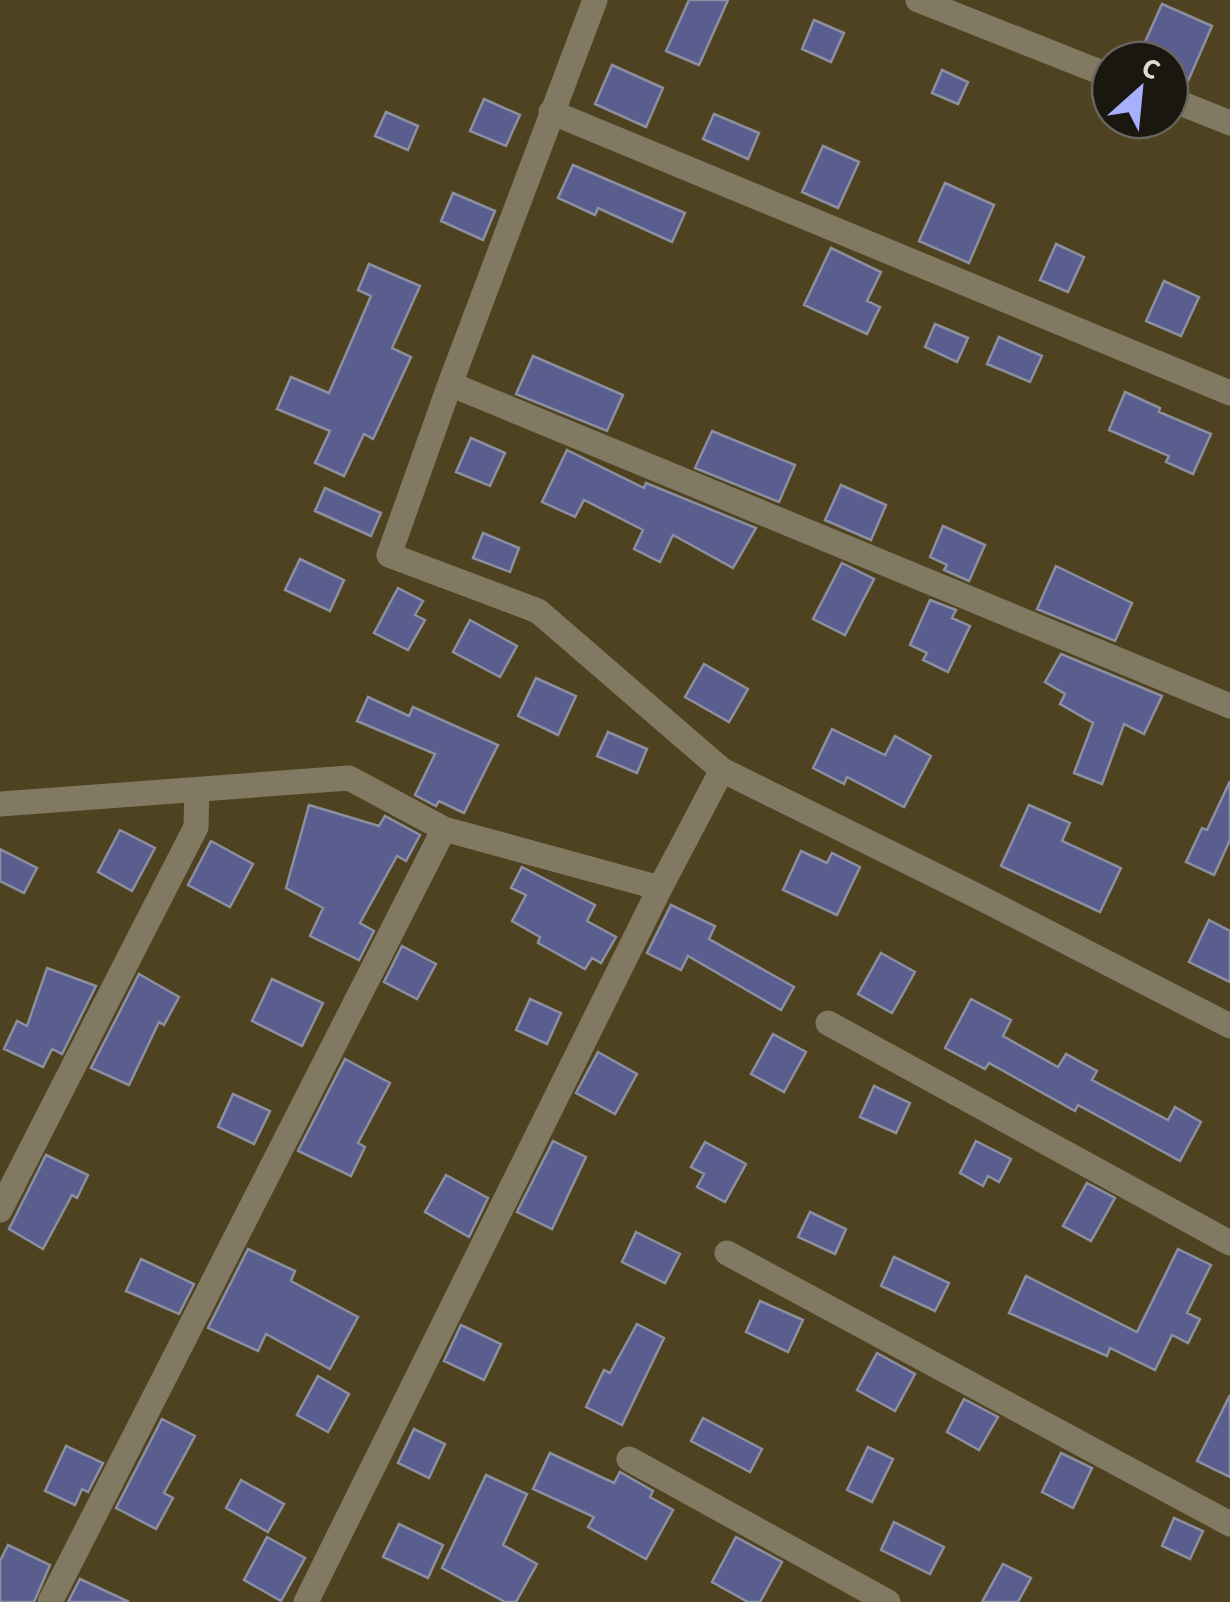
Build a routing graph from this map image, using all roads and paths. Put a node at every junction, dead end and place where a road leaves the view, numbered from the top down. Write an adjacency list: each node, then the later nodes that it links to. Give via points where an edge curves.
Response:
1 (595, 0): 5 (lane)
2 (918, 0): 3 (lane)
3 (1090, 68)
4 (1190, 108): 6 (lane)
5 (551, 112): 7 (lane); 8 (lane)
6 (1230, 123)
7 (450, 384): 9 (lane); 10 (lane, via 389,555 538,612)
8 (1230, 393)
9 (1230, 706)
10 (722, 770): 14 (lane); 16 (lane)
11 (197, 790): 12 (lane); 13 (lane, via 348,778); 17 (lane, via 196,827)
12 (0, 804)
13 (444, 829): 14 (lane); 22 (lane)
14 (660, 888): 23 (lane)
15 (828, 1023): 18 (lane)
16 (1230, 1026)
17 (0, 1210)
18 (1230, 1243)
19 (728, 1253): 21 (lane)
20 (630, 1459): 24 (lane)
21 (1230, 1524)
22 (50, 1602)
23 (306, 1602)
24 (888, 1602)

